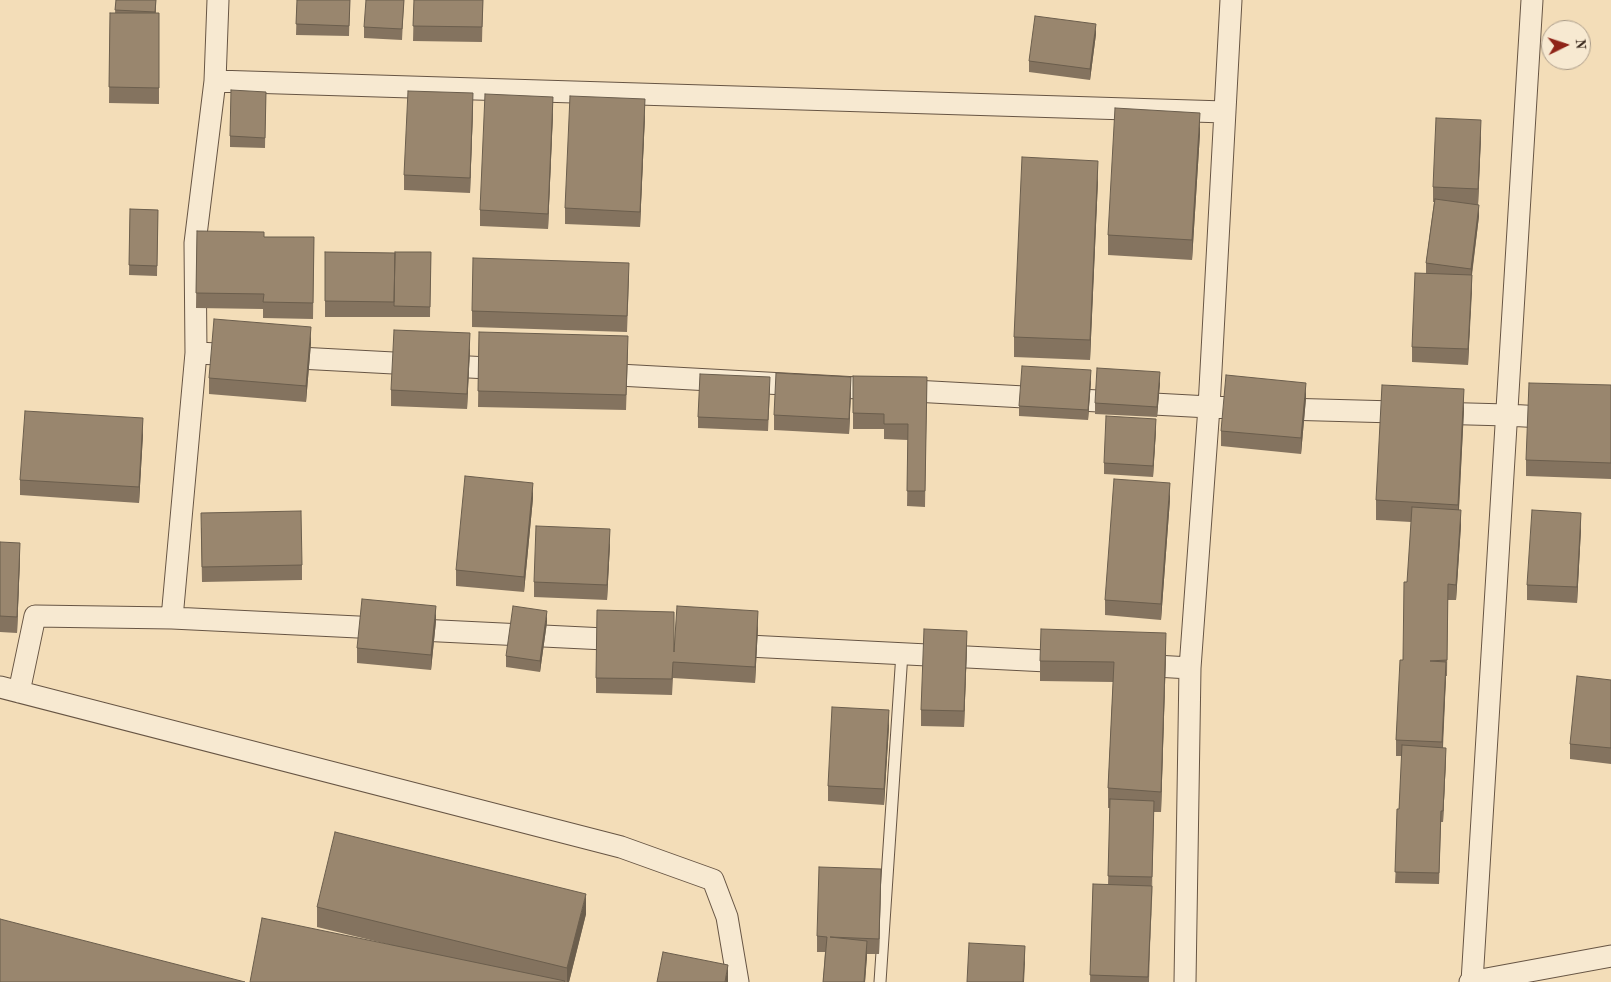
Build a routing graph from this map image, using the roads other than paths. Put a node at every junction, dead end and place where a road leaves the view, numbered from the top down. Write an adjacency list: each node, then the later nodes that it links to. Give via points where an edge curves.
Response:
1 (218, 0): 4 (street)
2 (1231, 0): 5 (street)
3 (1532, 0): 10 (street)
4 (215, 80): 5 (street); 6 (street, via 195,243)
5 (1225, 112): 9 (street)
6 (196, 353): 7 (street); 12 (street)
7 (524, 370)
8 (583, 374): 9 (street)
9 (1209, 407): 10 (street); 18 (street)
10 (1507, 415): 11 (street); 24 (street)
11 (1611, 421)
12 (172, 618): 13 (street); 19 (street, via 36,616)
13 (646, 641)
14 (705, 644): 15 (street)
15 (902, 654): 16 (street); 22 (lane)
16 (1091, 663)
17 (1120, 664): 18 (street)
18 (1190, 668): 23 (street)
19 (10, 690): 21 (street, via 621,847 712,880 727,917)
20 (1611, 956): 24 (street)
21 (738, 982)
22 (880, 982)
23 (1185, 982)
24 (1472, 982)

